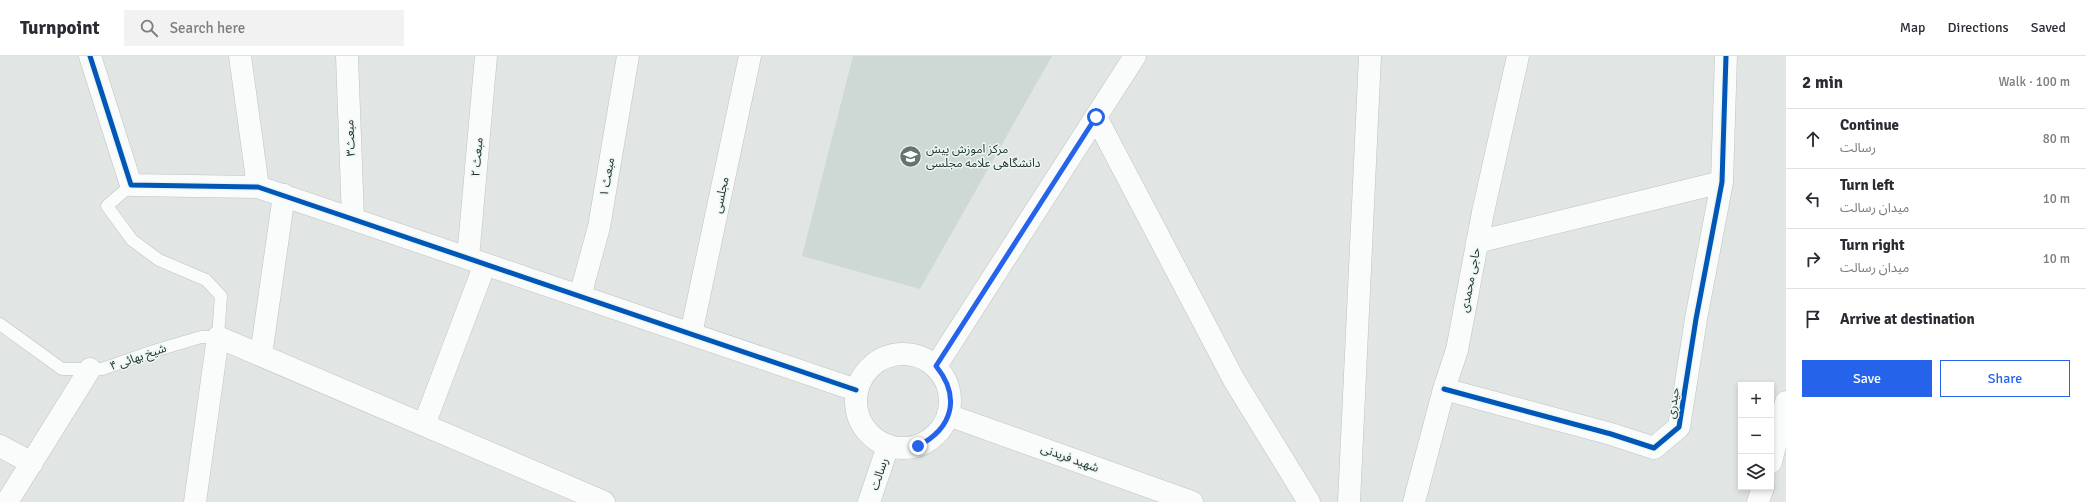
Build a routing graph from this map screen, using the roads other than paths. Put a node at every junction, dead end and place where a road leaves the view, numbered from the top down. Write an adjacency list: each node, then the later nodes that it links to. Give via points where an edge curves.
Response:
1 (90, 56): 13 (street)
2 (240, 56): 14 (street)
3 (347, 56): 16 (street, مبعث۳)
4 (486, 56): 18 (street, مبعث ۲)
5 (628, 56): 19 (street, مبعث ۱, via 599,227)
6 (750, 56): 21 (street, مجلسی)
7 (1135, 56): 11 (street)
8 (1370, 56): 42 (street)
9 (1518, 56): 17 (street, حاجی محمدی)
10 (1726, 56): 12 (street)
11 (1096, 117): 24 (street); 41 (street, via 1234,380)
12 (1722, 182): 17 (street); 26 (street, حیدری, via 1679,427 1654,448)
13 (131, 185): 14 (street); 22 (lane, via 107,206 132,240 159,260 206,280 221,296)
14 (258, 187): 15 (street)
15 (284, 195): 16 (street); 23 (street)
16 (353, 219): 18 (street)
17 (1477, 242): 26 (street, حاجی محمدی, via 1457,350)
18 (477, 261): 19 (street); 30 (street, مبعث ۲)
19 (580, 296): 21 (street)
20 (0, 324): 25 (lane, شیخ بهائی ۴, via 62,369)
21 (691, 334): 27 (street)
22 (218, 337): 23 (street); 25 (lane, شیخ بهائی ۴, via 201,337 102,370); 37 (street)
23 (261, 355): 30 (street)
24 (936, 366): 27 (street, via 922,357 905,353 889,355 874,362 863,375); 29 (street, via 949,388 951,402)
25 (90, 369): 34 (street)
26 (1444, 389): 43 (street, حاجی محمدی)
27 (856, 390): 32 (street, via 858,418 865,430)
28 (1786, 402): 33 (street)
29 (948, 415): 32 (street, via 937,434 918,446); 40 (street, شهید فریدنی)
30 (424, 425): 38 (street)
31 (0, 446): 34 (street)
32 (888, 446): 39 (street, رسالت)
33 (1773, 454)
34 (32, 463): 36 (street)
35 (1762, 490): 44 (street)
36 (7, 502)
37 (195, 502)
38 (604, 502)
39 (869, 502)
40 (1192, 502)
41 (1309, 502)
42 (1349, 502)
43 (1414, 502)
44 (1758, 502)

